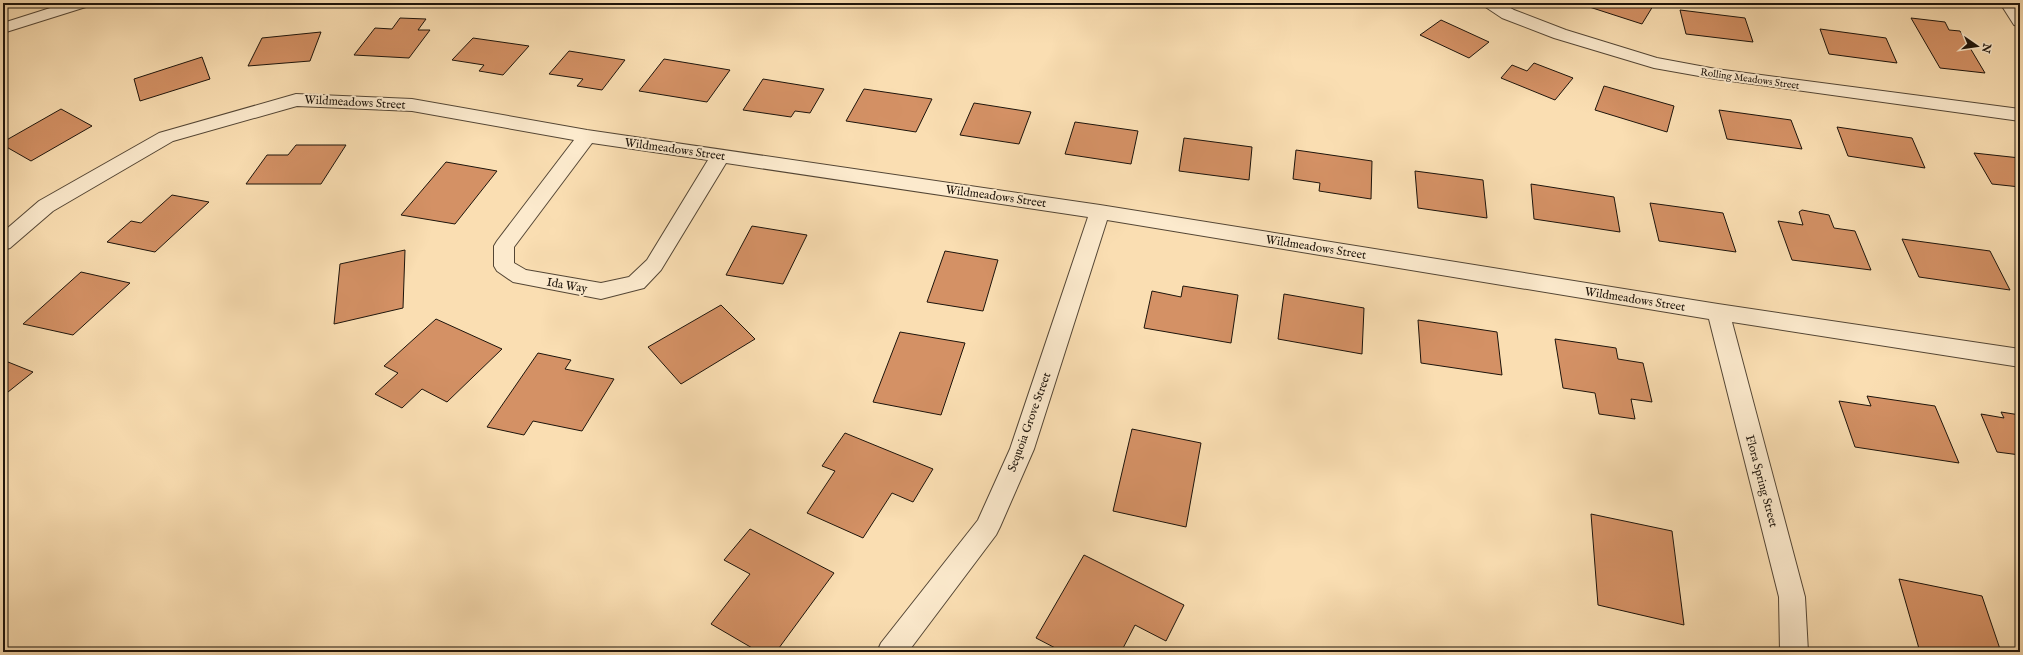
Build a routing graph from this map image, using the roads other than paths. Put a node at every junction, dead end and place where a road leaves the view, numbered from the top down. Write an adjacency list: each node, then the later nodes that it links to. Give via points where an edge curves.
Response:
1 (83, 3): 5 (street)
2 (1490, 3): 6 (street, Rolling Meadows Street, via 1508,14 1560,34 1654,63 1724,76)
3 (2008, 3): 4 (street)
4 (2020, 21)
5 (3, 28)
6 (2020, 115)
7 (587, 136): 8 (street, Wildmeadows Street); 8 (street, Ida Way, via 504,246 504,266 520,277 601,292 636,283 654,265); 10 (street, Wildmeadows Street, via 412,105 296,100 166,138 46,206)
8 (721, 155): 9 (street, Wildmeadows Street)
9 (1100, 212): 11 (street, Wildmeadows Street); 13 (street, Sequoia Grove Street, via 1022,449 987,528)
10 (3, 243)
11 (1718, 312): 12 (street, Wildmeadows Street); 14 (street, Flora Spring Street, via 1792,597)
12 (2020, 358)
13 (892, 652)
14 (1794, 652)

